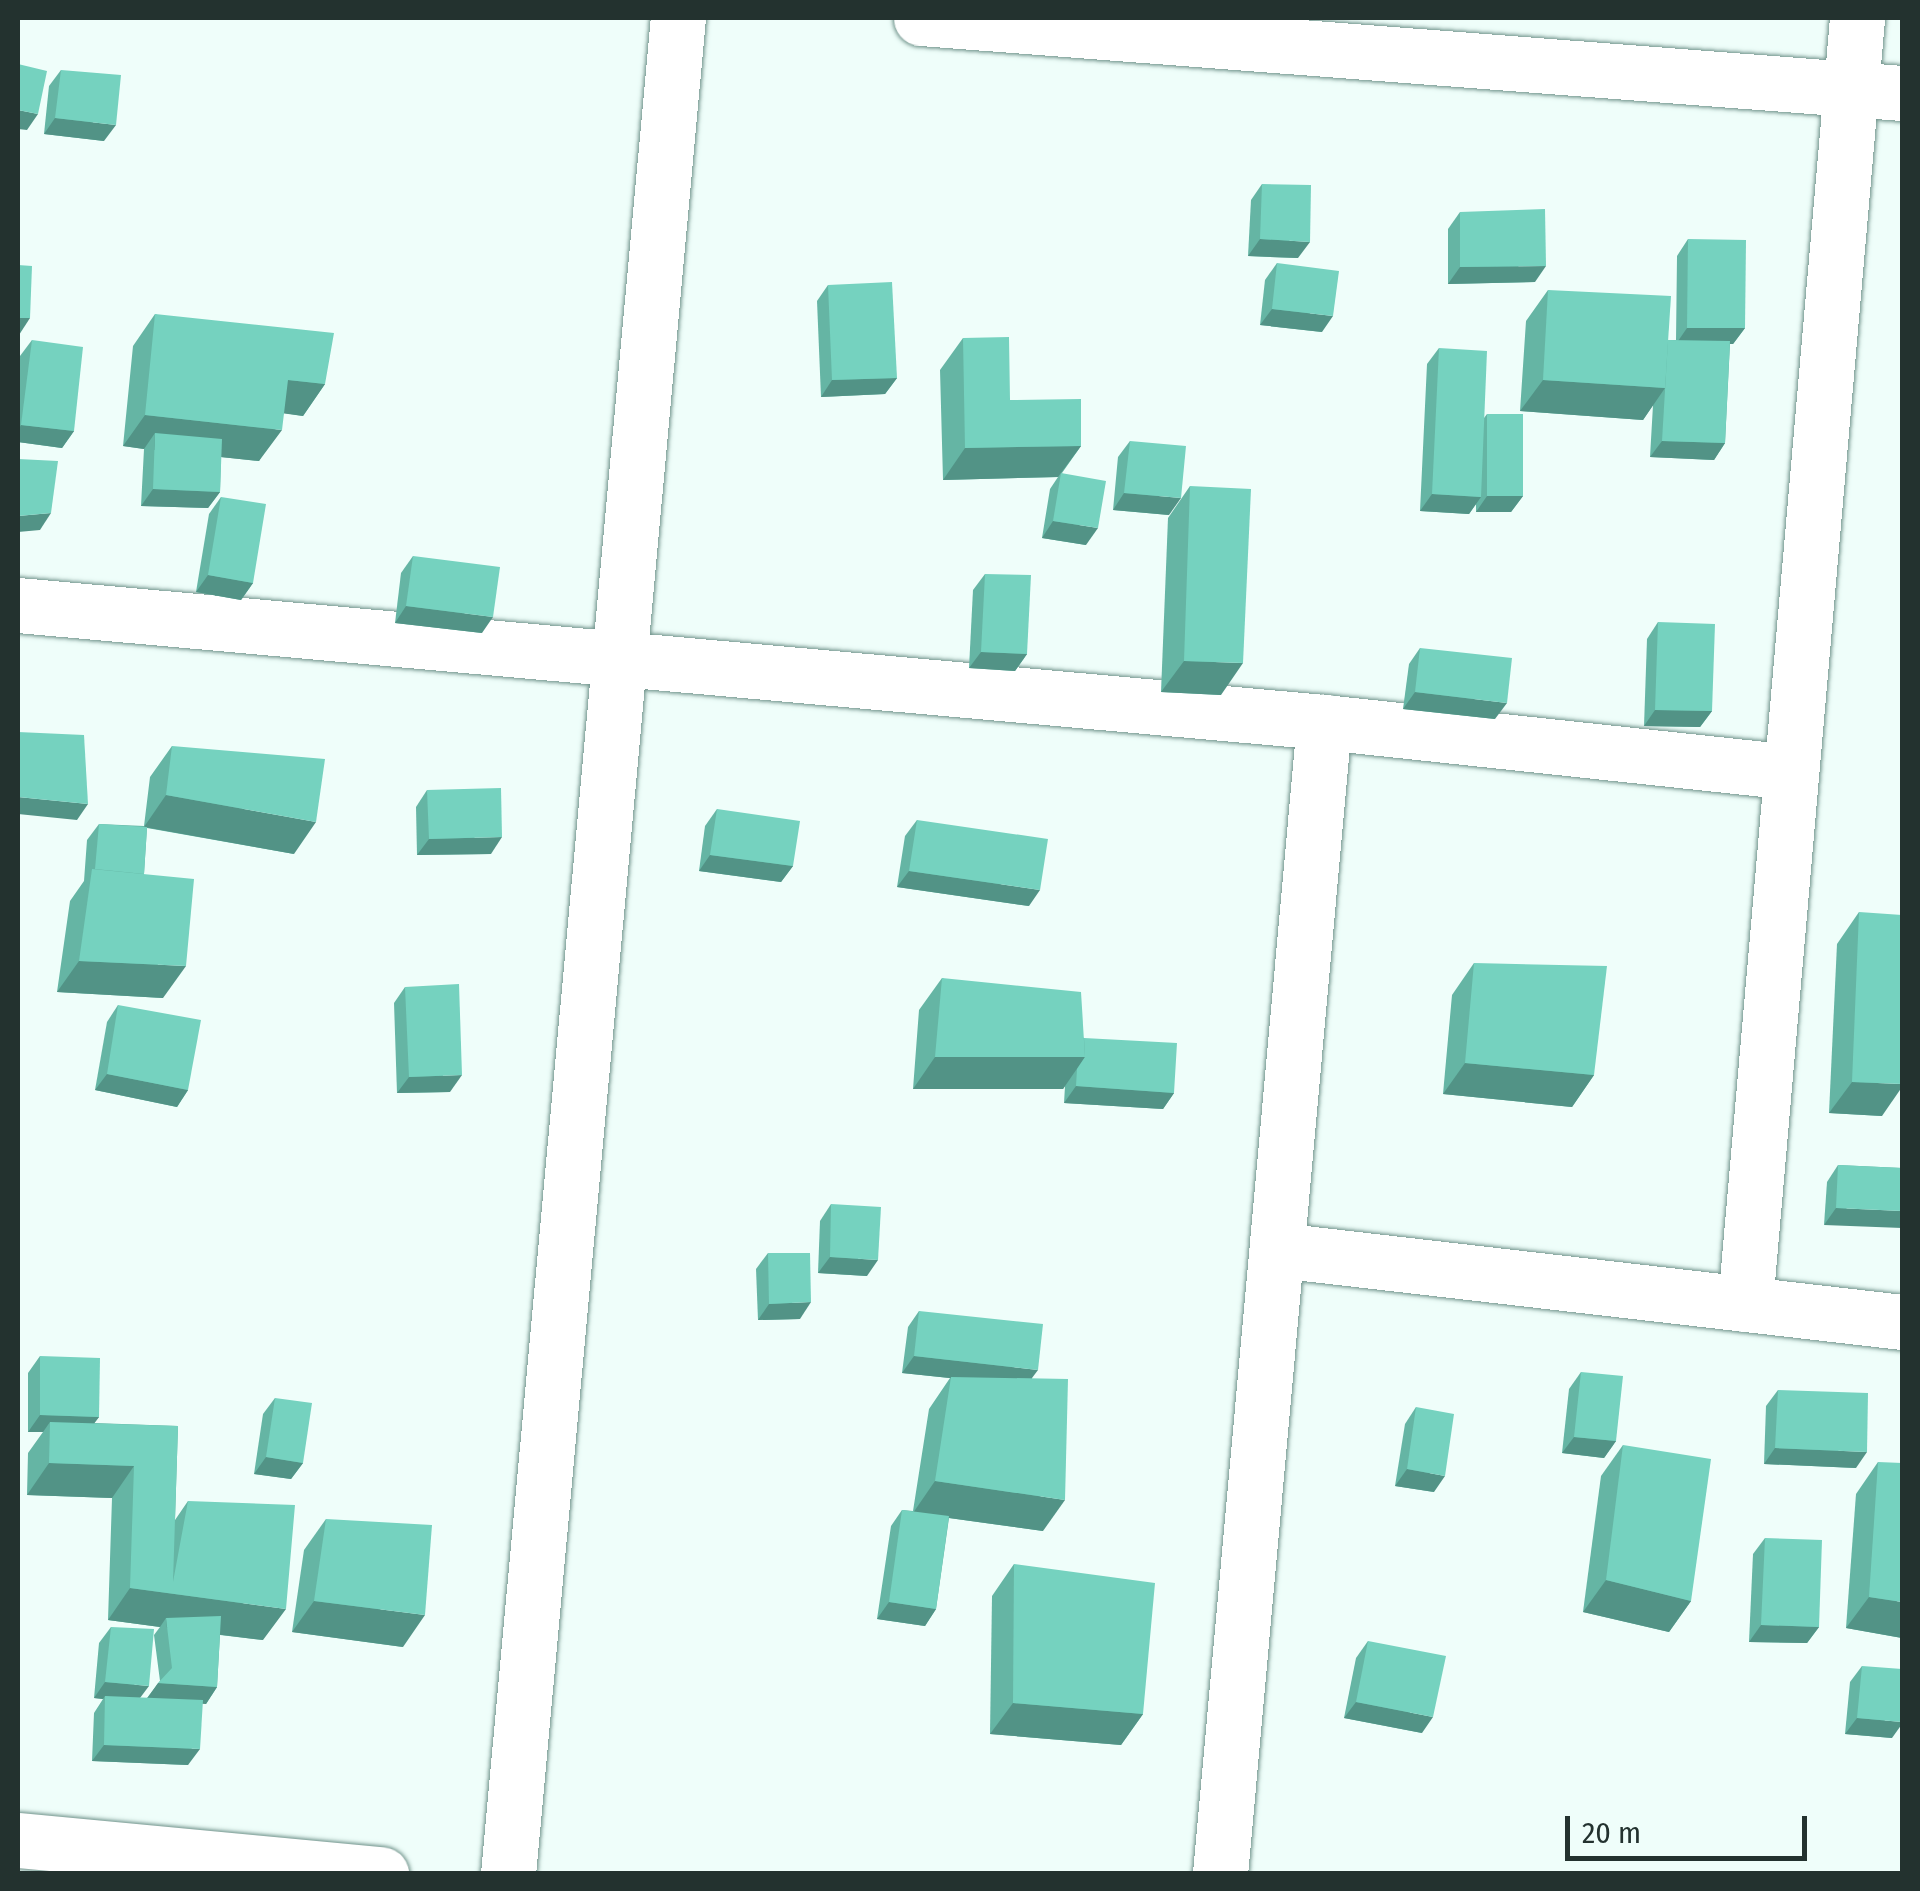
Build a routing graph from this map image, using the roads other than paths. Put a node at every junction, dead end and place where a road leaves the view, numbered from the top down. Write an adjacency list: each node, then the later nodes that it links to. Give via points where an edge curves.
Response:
1 (678, 18): 6 (street)
2 (921, 18): 4 (street)
3 (1857, 18): 4 (street)
4 (1877, 92): 8 (street)
5 (18, 605): 6 (street)
6 (620, 660): 7 (street); 14 (street)
7 (1324, 722): 8 (street); 9 (street)
8 (1791, 772): 10 (street)
9 (1278, 1250): 10 (street); 15 (street)
10 (1745, 1304): 11 (street)
11 (1902, 1322)
12 (18, 1840): 13 (street)
13 (381, 1874)
14 (508, 1874)
15 (1220, 1874)

